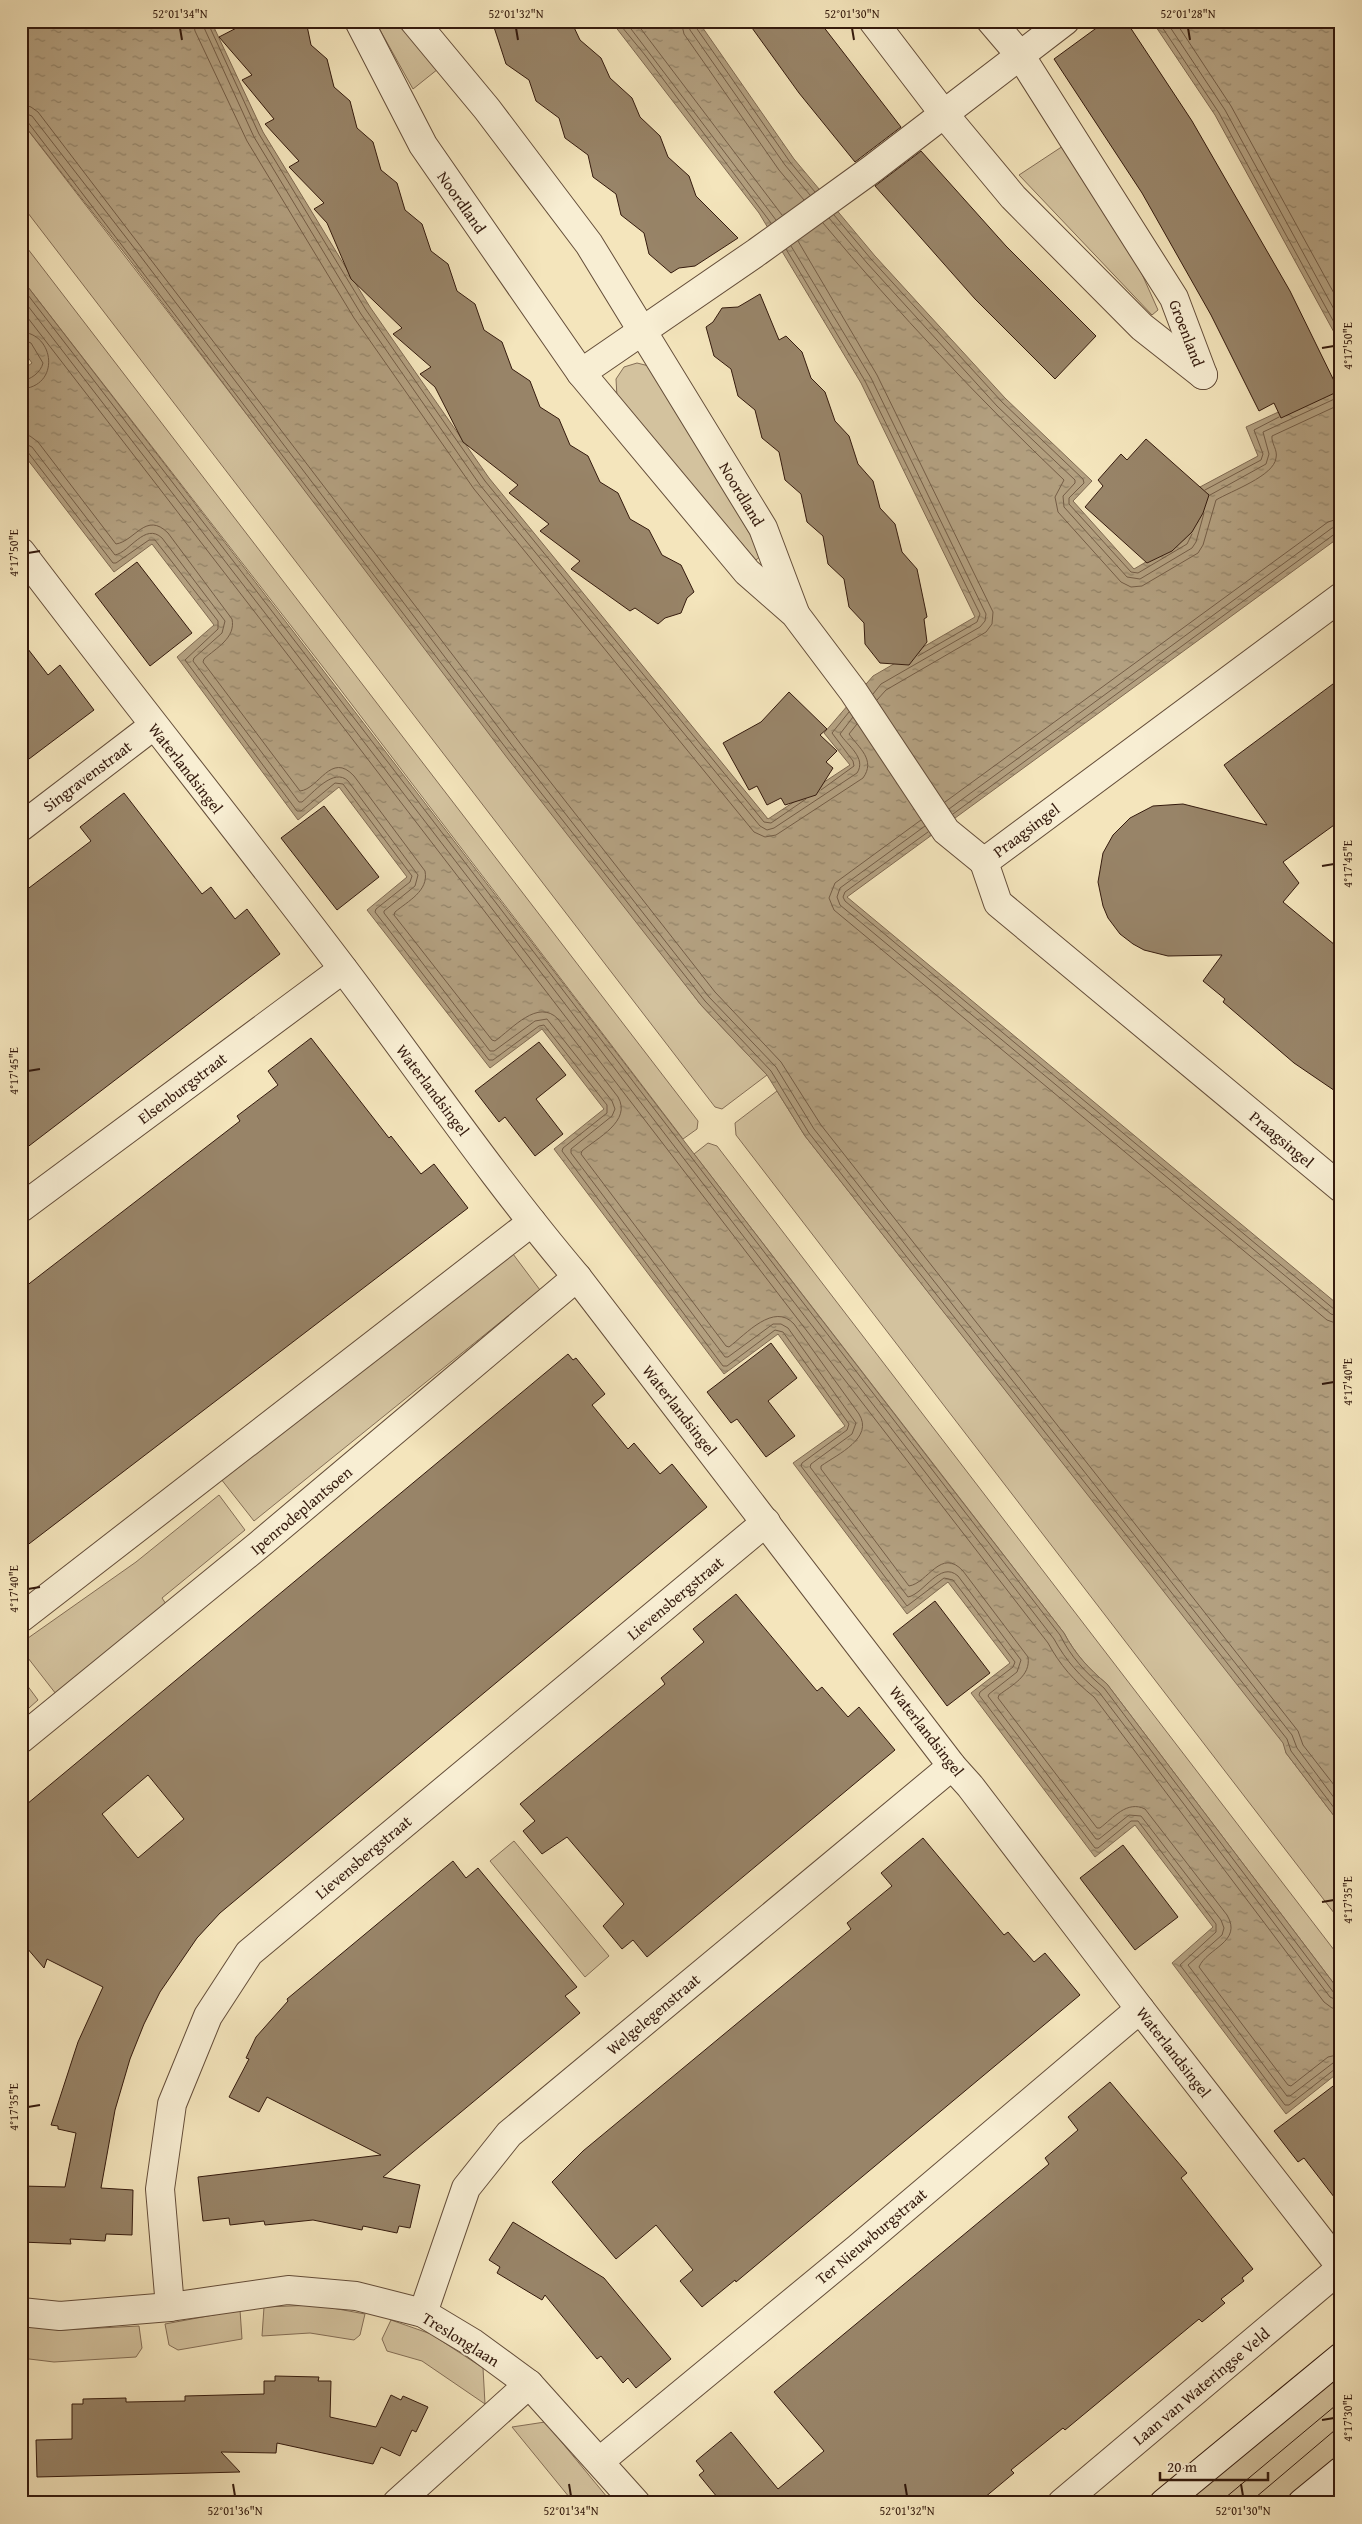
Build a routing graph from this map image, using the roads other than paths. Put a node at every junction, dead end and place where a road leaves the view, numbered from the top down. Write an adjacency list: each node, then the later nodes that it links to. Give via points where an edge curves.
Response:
1 (359, 21): 9 (street, Noordland, via 423,145)
2 (414, 21): 8 (street, Noordland, via 487,109 589,244)
3 (873, 21): 7 (street, Groenland)
4 (991, 21): 6 (street, Groenland)
5 (1065, 21): 6 (street)
6 (1020, 55): 7 (street); 7 (street, Groenland, via 1174,298 1203,375 1135,320 1013,197)
7 (944, 114): 8 (street, via 757,252)
8 (643, 330): 9 (street); 12 (street, Noordland, via 763,528)
9 (581, 372): 12 (street, Noordland, via 747,572)
10 (21, 552): 13 (street, Waterlandsingel)
11 (1341, 597): 15 (street, Praagsingel)
12 (795, 614): 15 (street, Noordland, via 853,691 946,831)
13 (153, 726): 14 (street, Singravenstraat); 16 (street, Waterlandsingel)
14 (21, 827)
15 (984, 862): 17 (street, Praagsingel, via 998,903)
16 (343, 969): 18 (street, Elsenburgstraat); 19 (street, Waterlandsingel)
17 (1341, 1188)
18 (21, 1208)
19 (532, 1222): 20 (street, Waterlandsingel); 22 (street)
20 (577, 1277): 21 (street, Waterlandsingel); 23 (street, Ipenrodeplantsoen, via 253,1550)
21 (766, 1522): 24 (street, Waterlandsingel); 27 (street, Lievensbergstraat, via 250,1953 208,2016 172,2104 160,2188)
22 (21, 1618)
23 (21, 1739)
24 (952, 1766): 25 (street, Waterlandsingel); 29 (street, Welgelegenstraat, via 509,2134 466,2188)
25 (1140, 2009): 26 (street, Waterlandsingel); 32 (street, Ter Nieuwburgstraat)
26 (1341, 2268): 36 (street, Laan van Wateringse Veld)
27 (170, 2307): 28 (street, Treslonglaan, via 60,2316); 29 (street, Treslonglaan, via 288,2290 356,2296)
28 (21, 2312)
29 (423, 2313): 31 (street, Treslonglaan, via 473,2343)
30 (1341, 2356): 37 (street)
31 (529, 2384): 32 (street, Treslonglaan); 34 (street)
32 (600, 2461): 35 (street, Treslonglaan)
33 (1341, 2471): 38 (street)
34 (397, 2503)
35 (636, 2503)
36 (1062, 2503)
37 (1164, 2503)
38 (1302, 2503)

